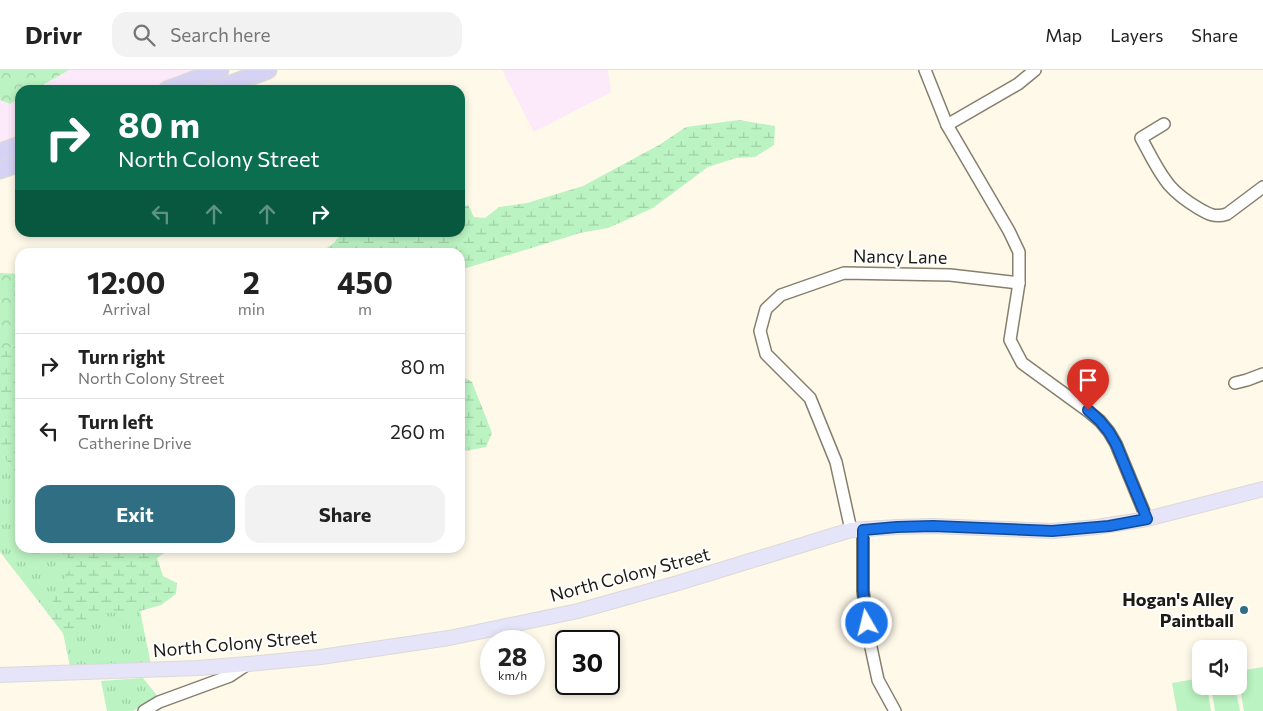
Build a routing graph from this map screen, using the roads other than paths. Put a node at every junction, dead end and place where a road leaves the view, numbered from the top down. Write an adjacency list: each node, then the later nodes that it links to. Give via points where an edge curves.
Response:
1 (220, 70): 6 (highway)
2 (268, 70): 5 (highway)
3 (924, 70): 9 (street)
4 (1035, 70): 9 (street, via 1018,84)
5 (236, 76): 7 (highway)
6 (180, 85)
7 (222, 85)
8 (1164, 124): 14 (street, via 1141,138 1170,185 1188,202 1209,214 1220,216)
9 (947, 125): 15 (street, via 1009,230 1019,252)
10 (15, 147): 11 (highway)
11 (0, 152)
12 (15, 165): 13 (highway)
13 (0, 170)
14 (1263, 187)
15 (1019, 283): 19 (street, via 1010,340 1022,363 1088,410 1105,427 1116,444); 20 (street, Nancy Lane, via 950,275 844,273 781,295 766,309 760,331 766,354 810,398 836,462)
16 (1263, 374): 17 (street)
17 (1235, 383)
18 (1263, 489): 19 (main road, North Colony Street)
19 (1147, 519): 20 (main road, North Colony Street, via 1052,531 933,526)
20 (857, 530): 21 (main road, North Colony Street, via 578,611 449,638); 24 (street, Nancy Lane, via 869,638 878,680)
21 (248, 664): 22 (main road, North Colony Street); 23 (street, via 230,676 159,702)
22 (0, 675)
23 (144, 711)
24 (895, 711)

